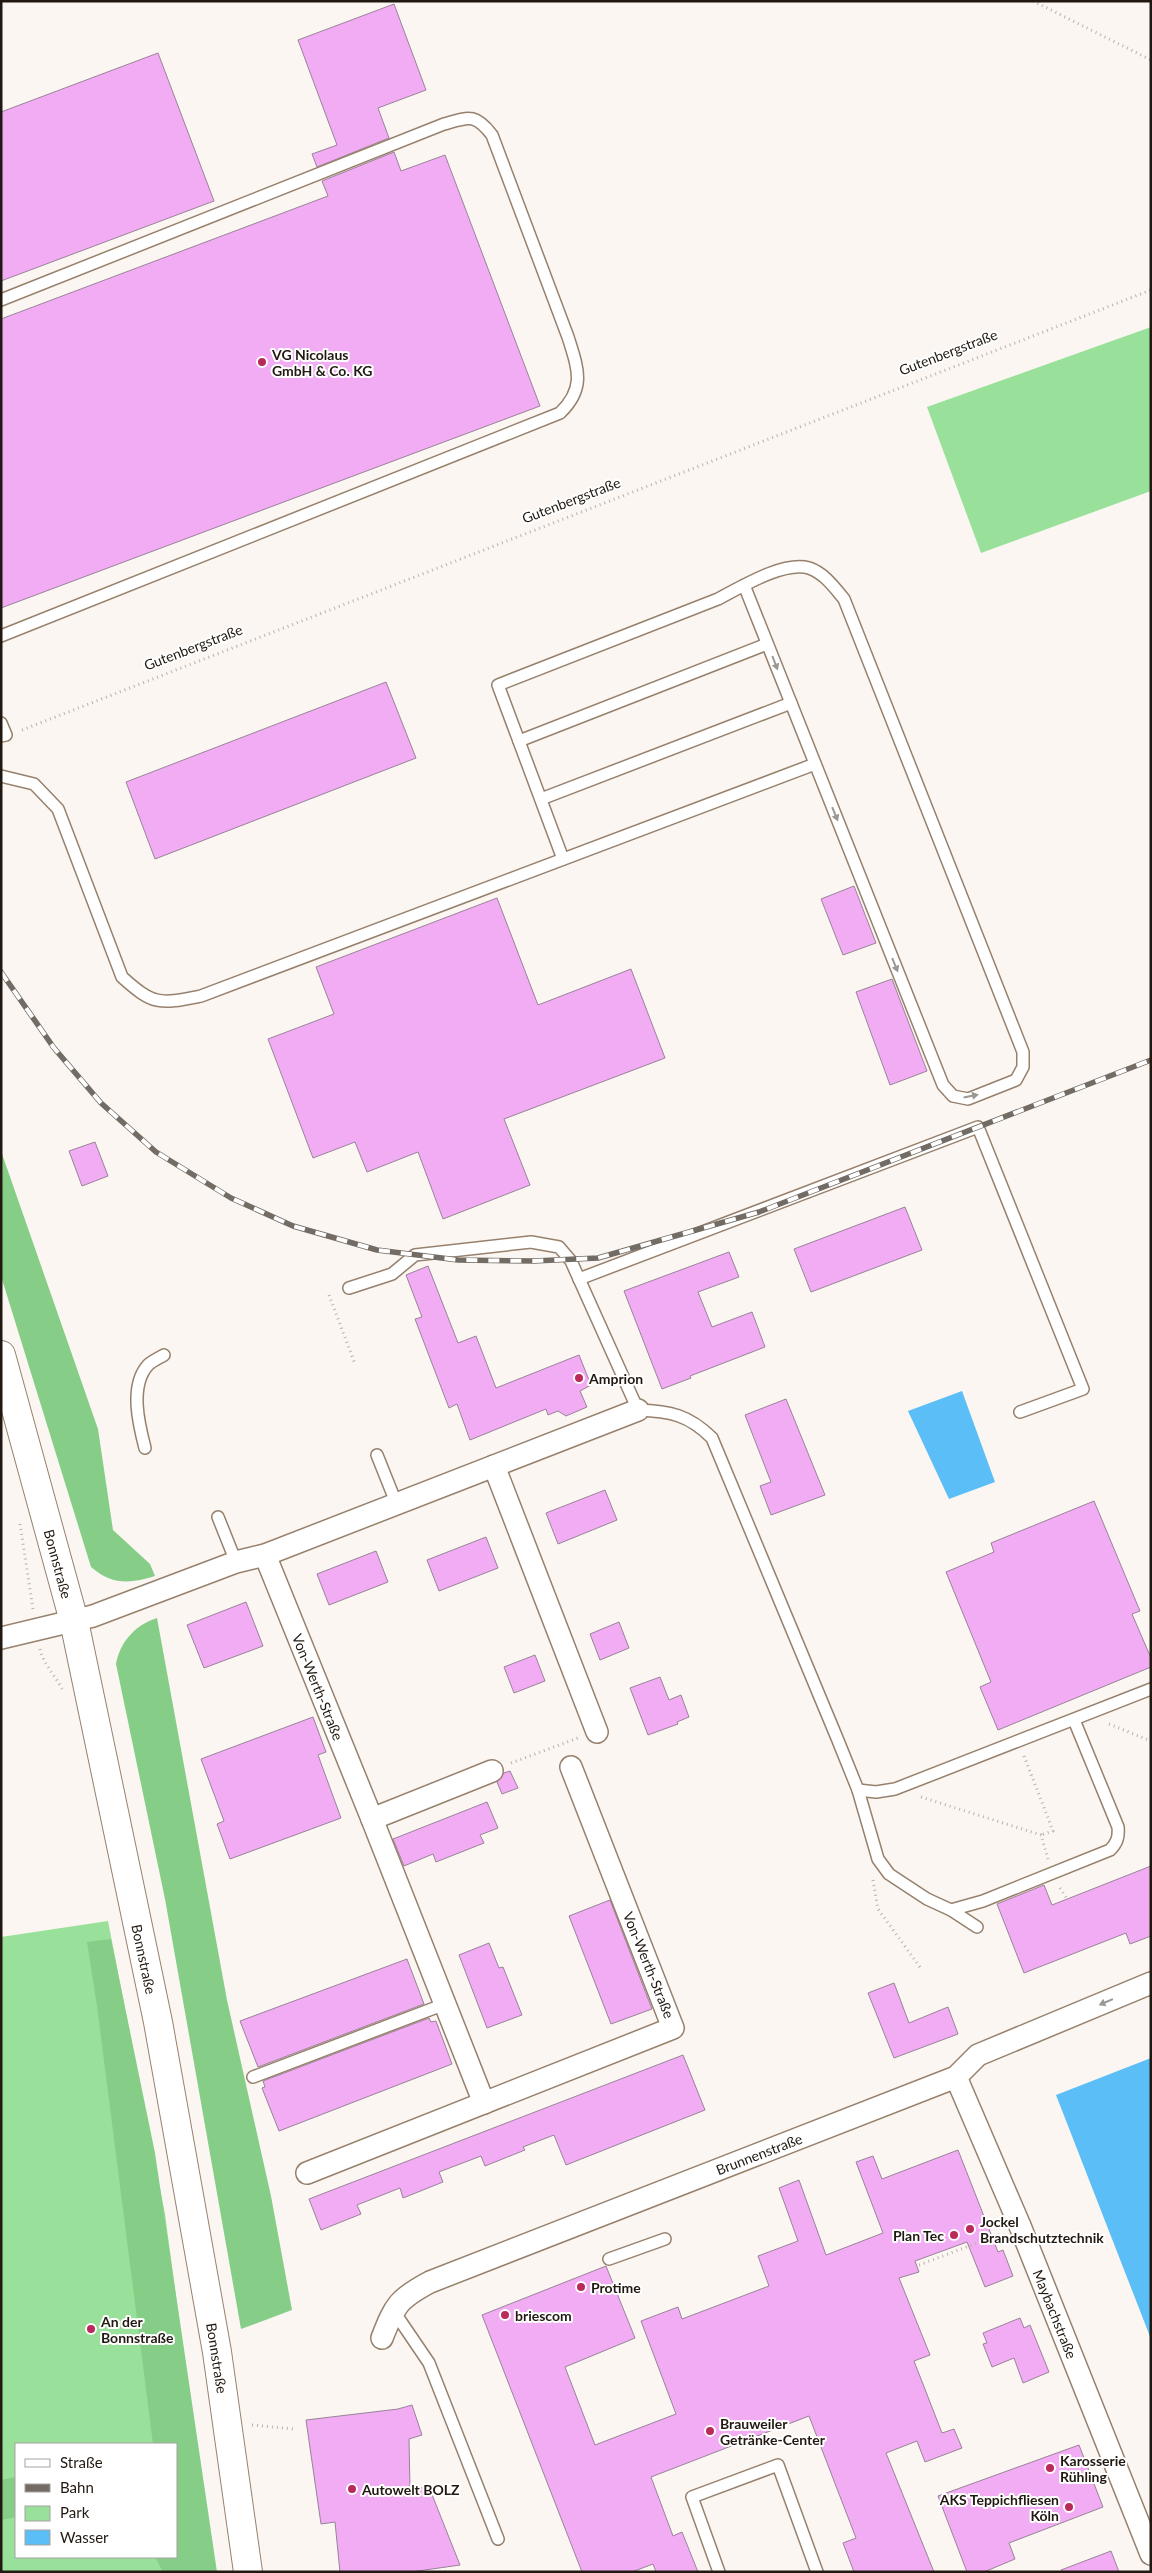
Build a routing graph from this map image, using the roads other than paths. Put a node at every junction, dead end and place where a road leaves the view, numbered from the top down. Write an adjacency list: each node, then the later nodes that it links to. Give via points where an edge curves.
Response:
1 (1, 300): 3 (lane, via 444,124 467,118 482,122 492,135 568,337 576,362 578,384 570,403 560,413)
2 (744, 585): 4 (lane); 8 (lane, via 718,599 498,685); 9 (lane, one-way to 2, via 943,1085 953,1096 968,1099 1016,1080 1023,1067 1023,1052 844,599 829,580 810,568 790,566)
3 (1, 636)
4 (767, 644): 5 (lane, one-way to 5); 8 (lane)
5 (791, 703): 9 (lane); 11 (lane)
6 (1, 723): 7 (lane)
7 (4, 736)
8 (519, 741): 11 (lane)
9 (815, 764): 12 (lane)
10 (1, 776): 12 (lane, via 34,784 58,809 122,977 141,994 166,1003 200,996)
11 (541, 799): 12 (lane)
12 (564, 859)
13 (579, 1279): 14 (lane, via 571,1261 559,1247 532,1242 415,1255 392,1274); 17 (lane); 18 (lane, via 978,1128 1083,1389)
14 (349, 1288)
15 (1, 1355): 26 (main road, Bonnstraße)
16 (164, 1355): 19 (lane, via 148,1365 141,1377 139,1425)
17 (638, 1410): 21 (street); 33 (lane, via 673,1414 700,1426 712,1438)
18 (1020, 1412)
19 (146, 1448)
20 (377, 1455): 22 (lane)
21 (494, 1466): 22 (street); 30 (street)
22 (397, 1505): 24 (street)
23 (218, 1517): 25 (lane)
24 (265, 1555): 25 (street); 34 (street, Von-Werth-Straße)
25 (236, 1562): 26 (street, via 94,1616)
26 (74, 1620): 27 (street); 49 (main road, Bonnstraße, via 158,2022 217,2352)
27 (1, 1638)
28 (1151, 1689): 29 (lane)
29 (1074, 1720): 33 (lane, via 910,1783 876,1792); 35 (lane, via 1118,1827 1116,1844 1110,1850 1051,1874)
30 (597, 1732)
31 (571, 1767): 41 (street, Von-Werth-Straße, via 674,2028)
32 (492, 1771): 34 (street)
33 (858, 1790): 35 (lane, via 878,1859 889,1874 927,1899)
34 (372, 1819): 38 (street, Von-Werth-Straße)
35 (951, 1910): 36 (lane)
36 (977, 1927)
37 (1151, 1983): 39 (street, Brunnenstraße, one-way to 39, via 978,2055)
38 (445, 2004): 40 (lane); 41 (street, Von-Werth-Straße)
39 (956, 2077): 45 (street, Brunnenstraße, via 430,2282 406,2295); 48 (street, Maybachstraße, via 1020,2226)
40 (253, 2078)
41 (484, 2103): 42 (street, Von-Werth-Straße)
42 (307, 2173)
43 (665, 2239): 44 (lane)
44 (609, 2259)
45 (393, 2310): 46 (street, Brunnenstraße); 47 (lane, via 429,2363)
46 (382, 2338)
47 (498, 2539)
48 (1151, 2554)
49 (248, 2572)
50 (719, 2572): 51 (lane, via 692,2497 778,2465)
51 (816, 2572)

